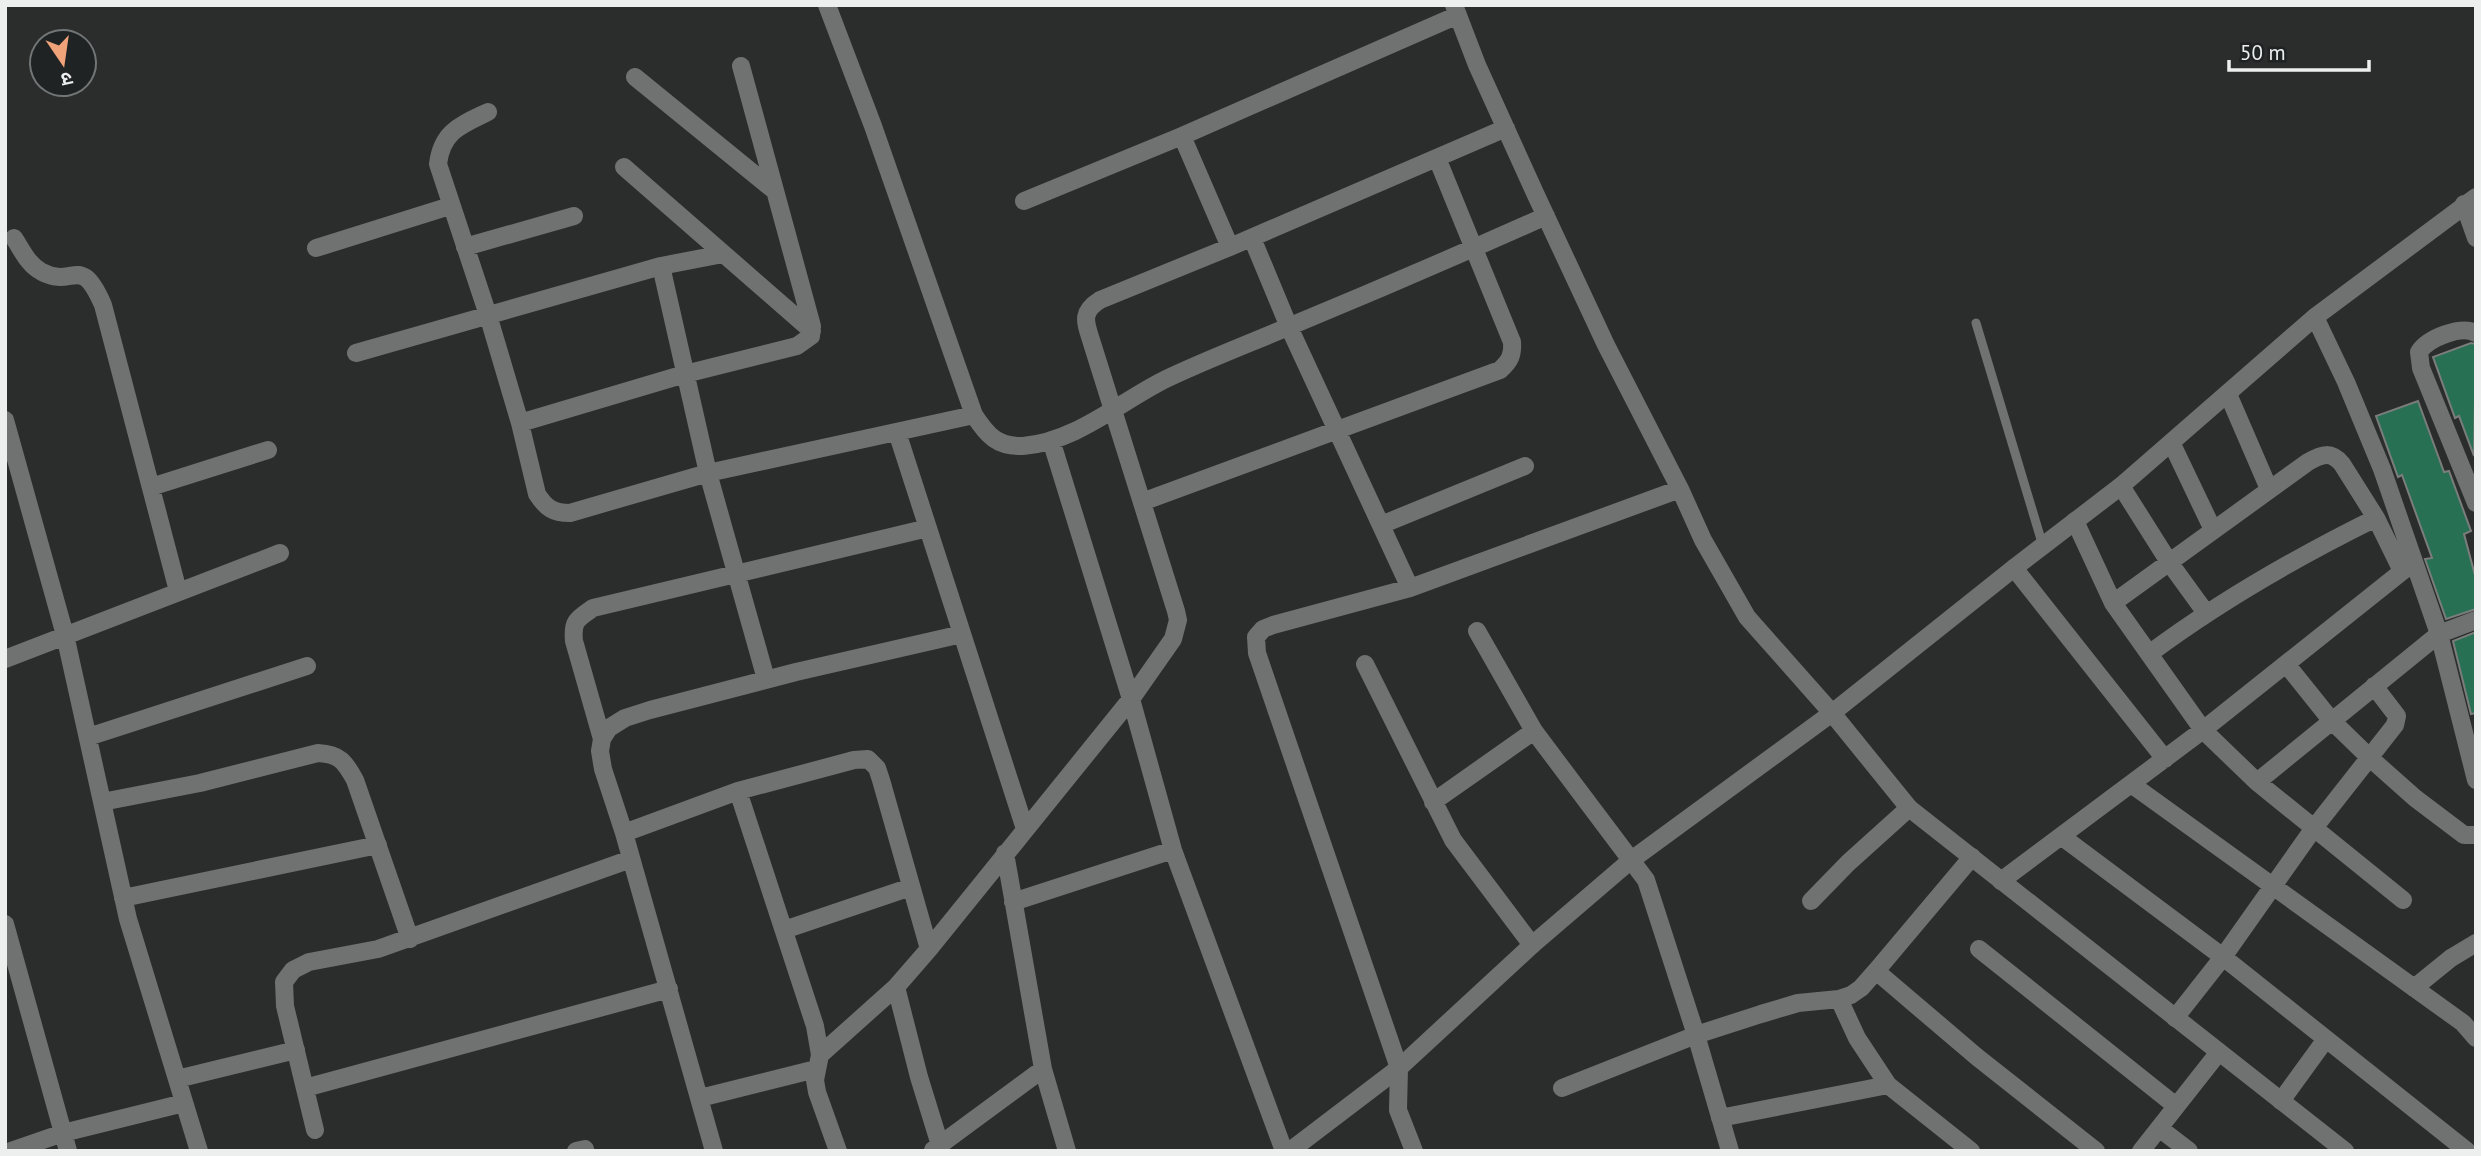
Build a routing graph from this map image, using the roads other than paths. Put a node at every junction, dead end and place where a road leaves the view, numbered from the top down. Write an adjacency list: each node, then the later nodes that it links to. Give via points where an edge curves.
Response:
1 (827, 5): 35 (street)
2 (1456, 10): 6 (street); 7 (street)
3 (741, 66): 10 (street)
4 (635, 77): 10 (street)
5 (488, 112): 13 (street, via 446,137 439,152)
6 (1506, 128): 8 (street); 15 (street)
7 (1182, 136): 11 (street); 20 (street)
8 (1437, 158): 18 (street); 22 (street)
9 (624, 167): 23 (street)
10 (775, 191): 29 (street)
11 (1024, 201)
12 (2470, 201): 16 (street); 26 (street)
13 (450, 206): 19 (street); 21 (street)
14 (574, 216): 19 (street)
15 (1546, 216): 22 (street); 47 (street)
16 (2476, 237)
17 (14, 238): 46 (street, via 33,267 58,276 83,276 94,286)
18 (1252, 238): 20 (street); 28 (street)
19 (465, 247): 25 (street)
20 (1230, 247): 34 (street, via 1088,309 1087,325)
21 (316, 248)
22 (1474, 248): 28 (street); 39 (street, via 1512,342 1508,363)
23 (723, 254): 24 (street); 29 (street)
24 (661, 266): 25 (street); 32 (street)
25 (488, 316): 31 (street); 37 (street)
26 (2315, 317): 33 (street); 59 (street, via 2382,469)
27 (1976, 323): 56 (lane)
28 (1289, 327): 34 (street, via 1166,379); 39 (street)
29 (812, 331): 32 (street, via 797,346)
30 (2476, 333): 50 (street, via 2461,330 2427,343 2418,352)
31 (356, 353)
32 (685, 374): 37 (street); 44 (street)
33 (2228, 394): 41 (street); 48 (street)
34 (1113, 409): 40 (street); 49 (street)
35 (974, 415): 38 (street); 40 (street, via 996,442 1027,446)
36 (5, 420): 70 (street)
37 (520, 423): 44 (street, via 537,494 551,511 570,513)
38 (897, 432): 44 (street); 54 (street)
39 (1337, 432): 49 (street); 53 (street)
40 (1051, 440): 78 (street)
41 (2172, 443): 45 (street); 55 (street)
42 (268, 450): 46 (street)
43 (1525, 466): 53 (street)
44 (708, 473): 61 (street)
45 (2121, 486): 52 (street); 58 (street)
46 (151, 487): 63 (street)
47 (1681, 489): 62 (street); 79 (street, via 1703,540 1747,617)
48 (2269, 489): 51 (street, via 2308,462 2331,455 2342,464); 55 (street)
49 (1142, 502): 78 (street, via 1178,620 1168,648)
50 (2476, 503)
51 (2376, 518): 59 (street); 65 (street)
52 (2075, 521): 56 (street); 64 (street)
53 (1381, 525): 62 (street)
54 (928, 528): 61 (street); 68 (street)
55 (2213, 530): 58 (street)
56 (2043, 546): 60 (street)
57 (280, 553): 63 (street)
58 (2169, 562): 64 (street); 65 (street)
59 (2408, 567): 69 (street); 74 (street)
60 (2014, 568): 79 (street); 86 (street)
61 (737, 574): 76 (street); 84 (street, via 593,608 578,618 573,628 575,641)
62 (1410, 588): 132 (street, via 1273,625 1258,632 1256,642)
63 (178, 591): 70 (street)
64 (2113, 603): 71 (street)
65 (2206, 613): 71 (street)
66 (2476, 620): 69 (street)
67 (1477, 631): 82 (street)
68 (962, 634): 76 (street); 95 (street)
69 (2439, 634): 77 (street); 87 (street)
70 (65, 635): 72 (street); 83 (street)
71 (2149, 654): 81 (street)
72 (5, 659)
73 (1365, 664): 92 (street)
74 (2286, 664): 80 (street); 81 (street)
75 (307, 666): 83 (street)
76 (766, 679): 84 (street, via 625,718)
77 (2374, 685): 80 (street); 85 (street, via 2397,721)
78 (1131, 699): 95 (street); 100 (street)
79 (1832, 713): 93 (street); 104 (street)
80 (2331, 720): 85 (street); 88 (street)
81 (2203, 730): 86 (street); 88 (street)
82 (1534, 731): 92 (street); 104 (street)
83 (88, 737): 91 (street)
84 (602, 738): 96 (street, via 603,769)
85 (2370, 758): 94 (street); 97 (street, via 2464,835)
86 (2165, 759): 89 (street)
87 (2476, 780)
88 (2257, 782): 94 (street)
89 (2131, 784): 98 (street); 106 (street)
90 (737, 791): 96 (street); 107 (street, via 868,760 877,768); 113 (street)
91 (102, 802): 99 (street, via 318,753 331,754 339,757 355,780); 108 (street)
92 (1433, 802): 116 (street, via 1453,840)
93 (1909, 808): 102 (street); 110 (street)
94 (2314, 828): 106 (street); 109 (street)
95 (1025, 829): 101 (street)
96 (624, 833): 103 (street)
97 (2476, 835)
98 (2061, 836): 105 (street); 119 (street)
99 (378, 845): 108 (street); 114 (street)
100 (1173, 850): 111 (street); 153 (street)
101 (1004, 853): 111 (street); 117 (street)
102 (1972, 857): 105 (street); 120 (street)
103 (631, 859): 114 (street); 123 (street)
104 (1630, 861): 116 (street); 126 (street, via 1646,880)
105 (2001, 881): 125 (street)
106 (2271, 886): 119 (street); 122 (street)
107 (911, 887): 113 (street); 117 (street)
108 (123, 898): 134 (street)
109 (2403, 900)
110 (1811, 901)
111 (1013, 902): 133 (street)
112 (5, 924): 145 (street)
113 (784, 930): 131 (street, via 815,1026)
114 (410, 939): 129 (street, via 309,962 288,975 284,998)
115 (2476, 943): 122 (street)
116 (1532, 945): 132 (street)
117 (929, 949): 121 (street)
118 (1979, 949): 141 (street)
119 (2223, 957): 125 (street); 128 (street)
120 (1877, 971): 124 (street, via 1861,988); 158 (street)
121 (896, 986): 131 (street); 146 (street)
122 (2414, 988): 127 (street, via 2463,1023)
123 (669, 989): 136 (street); 138 (street)
124 (1839, 999): 126 (street, via 1798,1003); 135 (street, via 1862,1048)
125 (2175, 1018): 130 (street)
126 (1696, 1035): 137 (street); 142 (street)
127 (2476, 1038)
128 (2326, 1039): 139 (street); 162 (street)
129 (296, 1050): 134 (street); 136 (street)
130 (2219, 1052): 139 (street); 141 (street)
131 (818, 1062): 138 (street); 151 (street, via 817,1092)
132 (1399, 1068): 154 (street); 155 (street, via 1398,1110)
133 (1043, 1069): 146 (street); 152 (street)
134 (177, 1079): 140 (street)
135 (1888, 1085): 142 (street); 157 (street)
136 (305, 1088): 144 (street)
137 (1562, 1088)
138 (700, 1098): 150 (street)
139 (2281, 1101): 161 (street)
140 (184, 1103): 145 (street); 149 (street)
141 (2176, 1106): 143 (street)
142 (1720, 1118): 156 (street)
143 (2159, 1128): 159 (street); 160 (street)
144 (315, 1130)
145 (63, 1133): 147 (street); 148 (street)
146 (936, 1148)
147 (11, 1151)
148 (68, 1151)
149 (199, 1151)
150 (714, 1151)
151 (838, 1151)
152 (1067, 1151)
153 (1284, 1151)
154 (1290, 1151)
155 (1414, 1151)
156 (1730, 1151)
157 (1971, 1151)
158 (2096, 1151)
159 (2141, 1151)
160 (2189, 1151)
161 (2345, 1151)
162 (2467, 1151)

